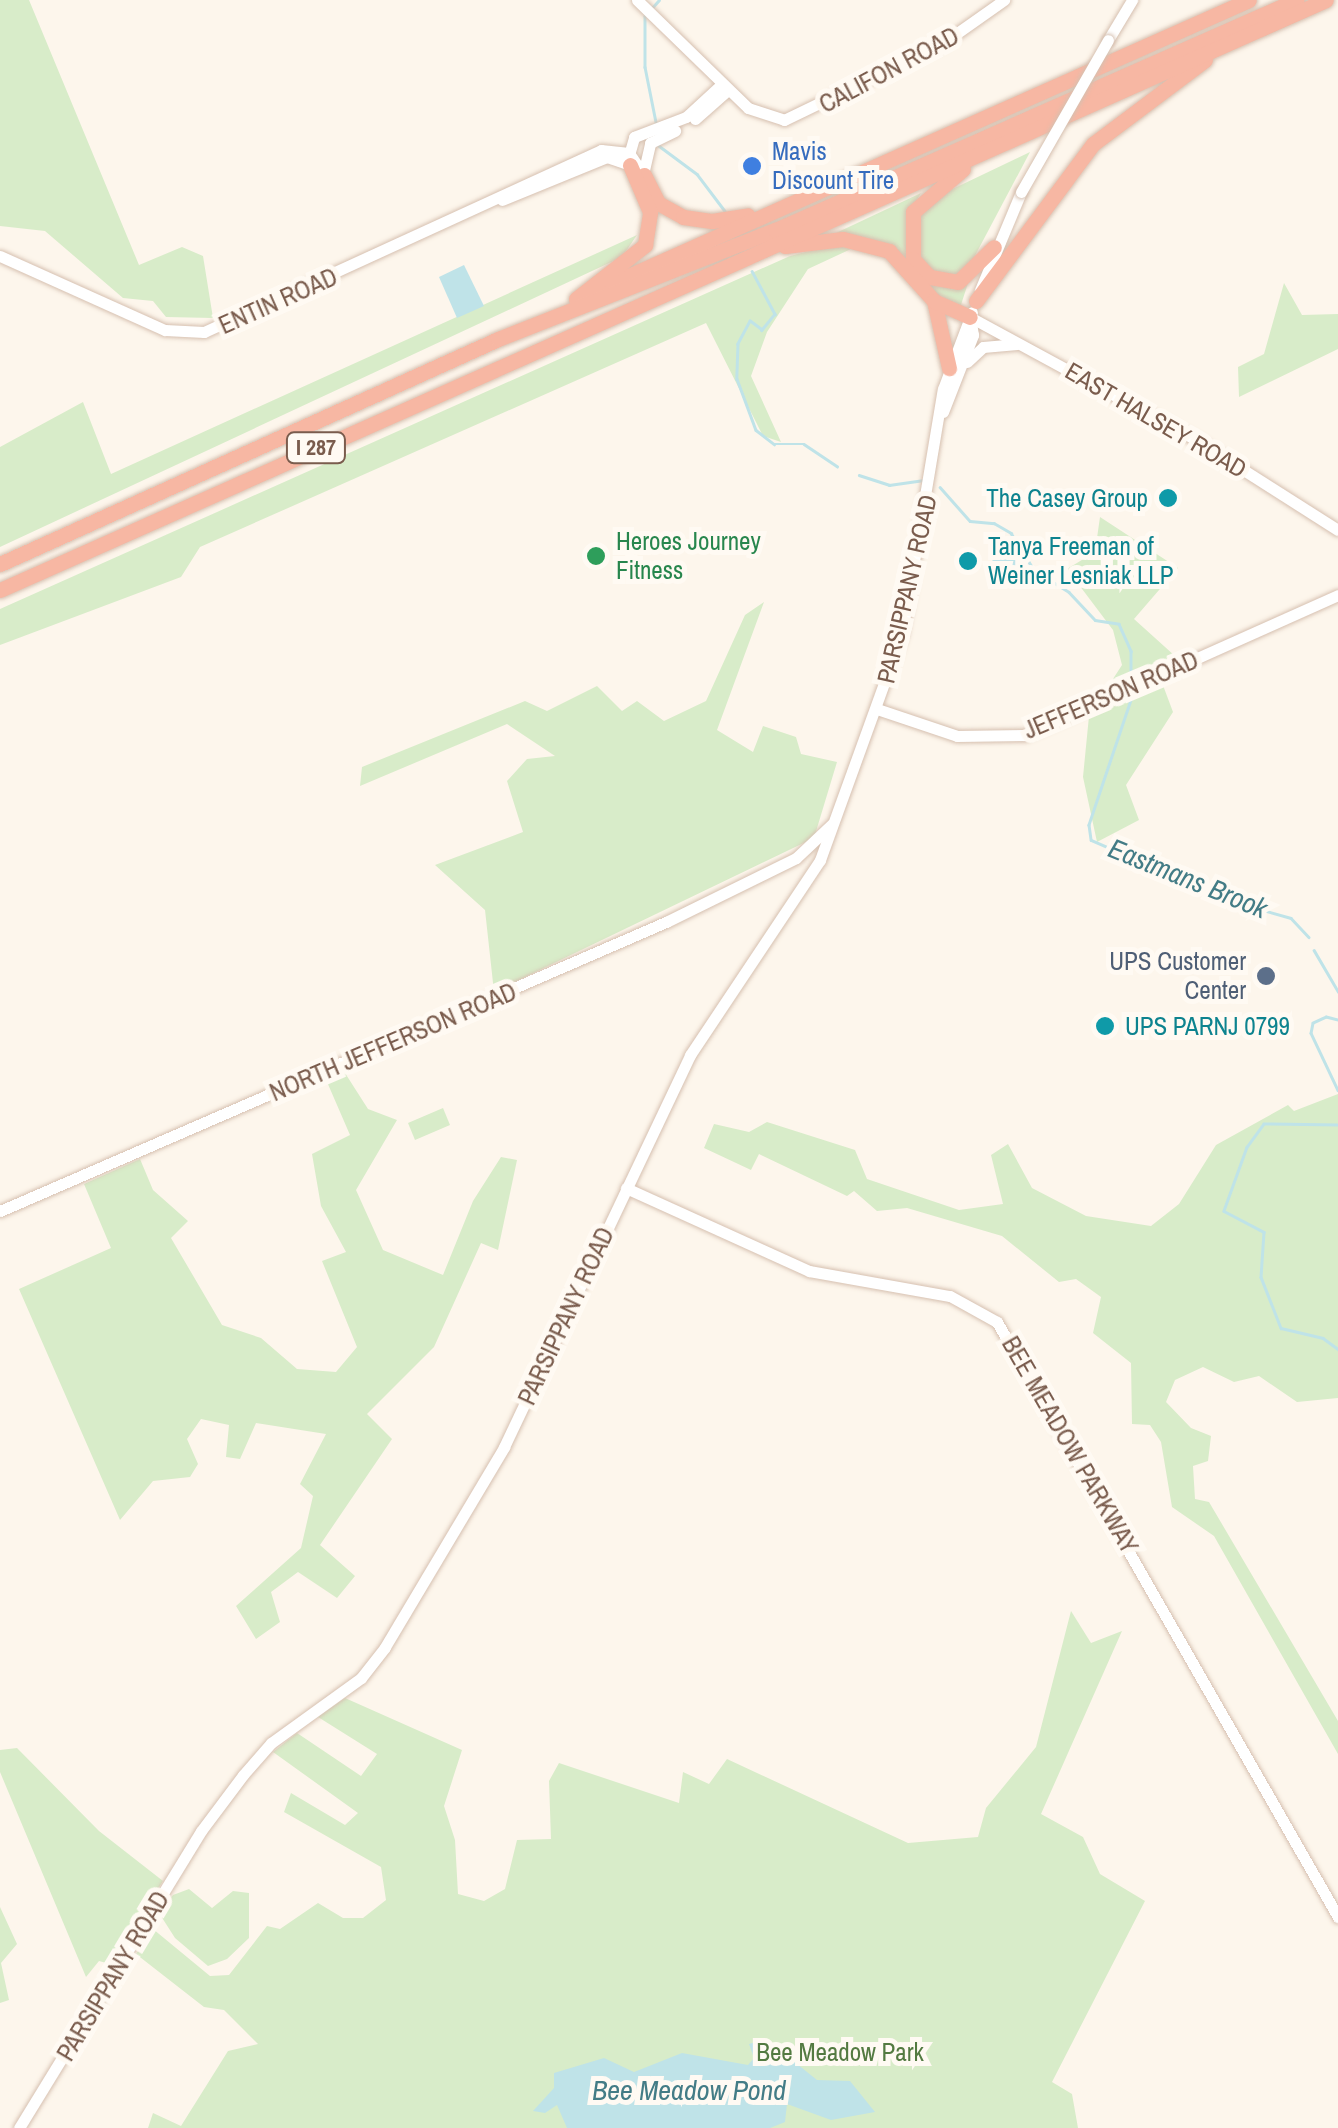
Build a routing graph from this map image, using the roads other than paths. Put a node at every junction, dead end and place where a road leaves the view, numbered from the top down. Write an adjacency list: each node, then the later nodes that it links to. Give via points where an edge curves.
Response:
1 (1004, 0): 10 (street, CALIFON ROAD, via 960,33 800,117 765,118)
2 (1132, 0): 14 (street, PARSIPPANY ROAD, bridge)
3 (1223, 0): 8 (highway)
4 (1249, 0): 8 (highway, I 287)
5 (1296, 0): 21 (highway, via 775,230)
6 (1326, 0): 9 (highway, I 287)
7 (643, 7): 10 (street)
8 (1186, 28): 13 (highway, I 287)
9 (1224, 45): 11 (highway, I 287); 19 (highway, via 1093,144)
10 (726, 87): 12 (street, via 690,123 654,139); 12 (street, via 686,116 634,136)
11 (990, 150): 14 (highway, via 925,197 908,231 919,268 946,283 971,276); 15 (highway, I 287)
12 (634, 164): 13 (highway, via 664,208 702,221 736,218); 16 (street, ENTIN ROAD, via 607,157 204,332 165,330); 17 (highway, via 650,212 645,245)
13 (814, 194): 17 (highway, I 287)
14 (994, 247): 19 (street, PARSIPPANY ROAD)
15 (752, 252): 18 (highway, via 827,239 872,243 896,258); 26 (highway, I 287)
16 (0, 256)
17 (576, 299): 21 (highway, I 287)
18 (934, 301): 20 (highway); 23 (highway)
19 (976, 301): 20 (street, PARSIPPANY ROAD)
20 (970, 317): 22 (street, EAST HALSEY ROAD); 23 (street, PARSIPPANY ROAD)
21 (498, 339): 25 (highway, I 287)
22 (1024, 345): 23 (street, via 983,347); 24 (street, EAST HALSEY ROAD, via 1195,439)
23 (955, 368): 28 (street, PARSIPPANY ROAD, via 914,579)
24 (1338, 530)
25 (0, 564)
26 (0, 590)
27 (1338, 595): 28 (street, JEFFERSON ROAD, via 1025,735 957,736)
28 (878, 709): 29 (street, PARSIPPANY ROAD)
29 (842, 806): 30 (street); 32 (street, PARSIPPANY ROAD)
30 (796, 858): 31 (street, NORTH JEFFERSON ROAD); 32 (street)
31 (783, 865): 32 (street); 34 (street, NORTH JEFFERSON ROAD, via 547,976)
32 (815, 869): 33 (street, PARSIPPANY ROAD, via 712,1016)
33 (626, 1188): 35 (street, BEE MEADOW PARKWAY, via 809,1271 950,1296 997,1322); 36 (street, PARSIPPANY ROAD, via 504,1447 385,1647 361,1678 271,1744 243,1775 201,1831)
34 (0, 1211)
35 (1338, 1917)
36 (19, 2128)

